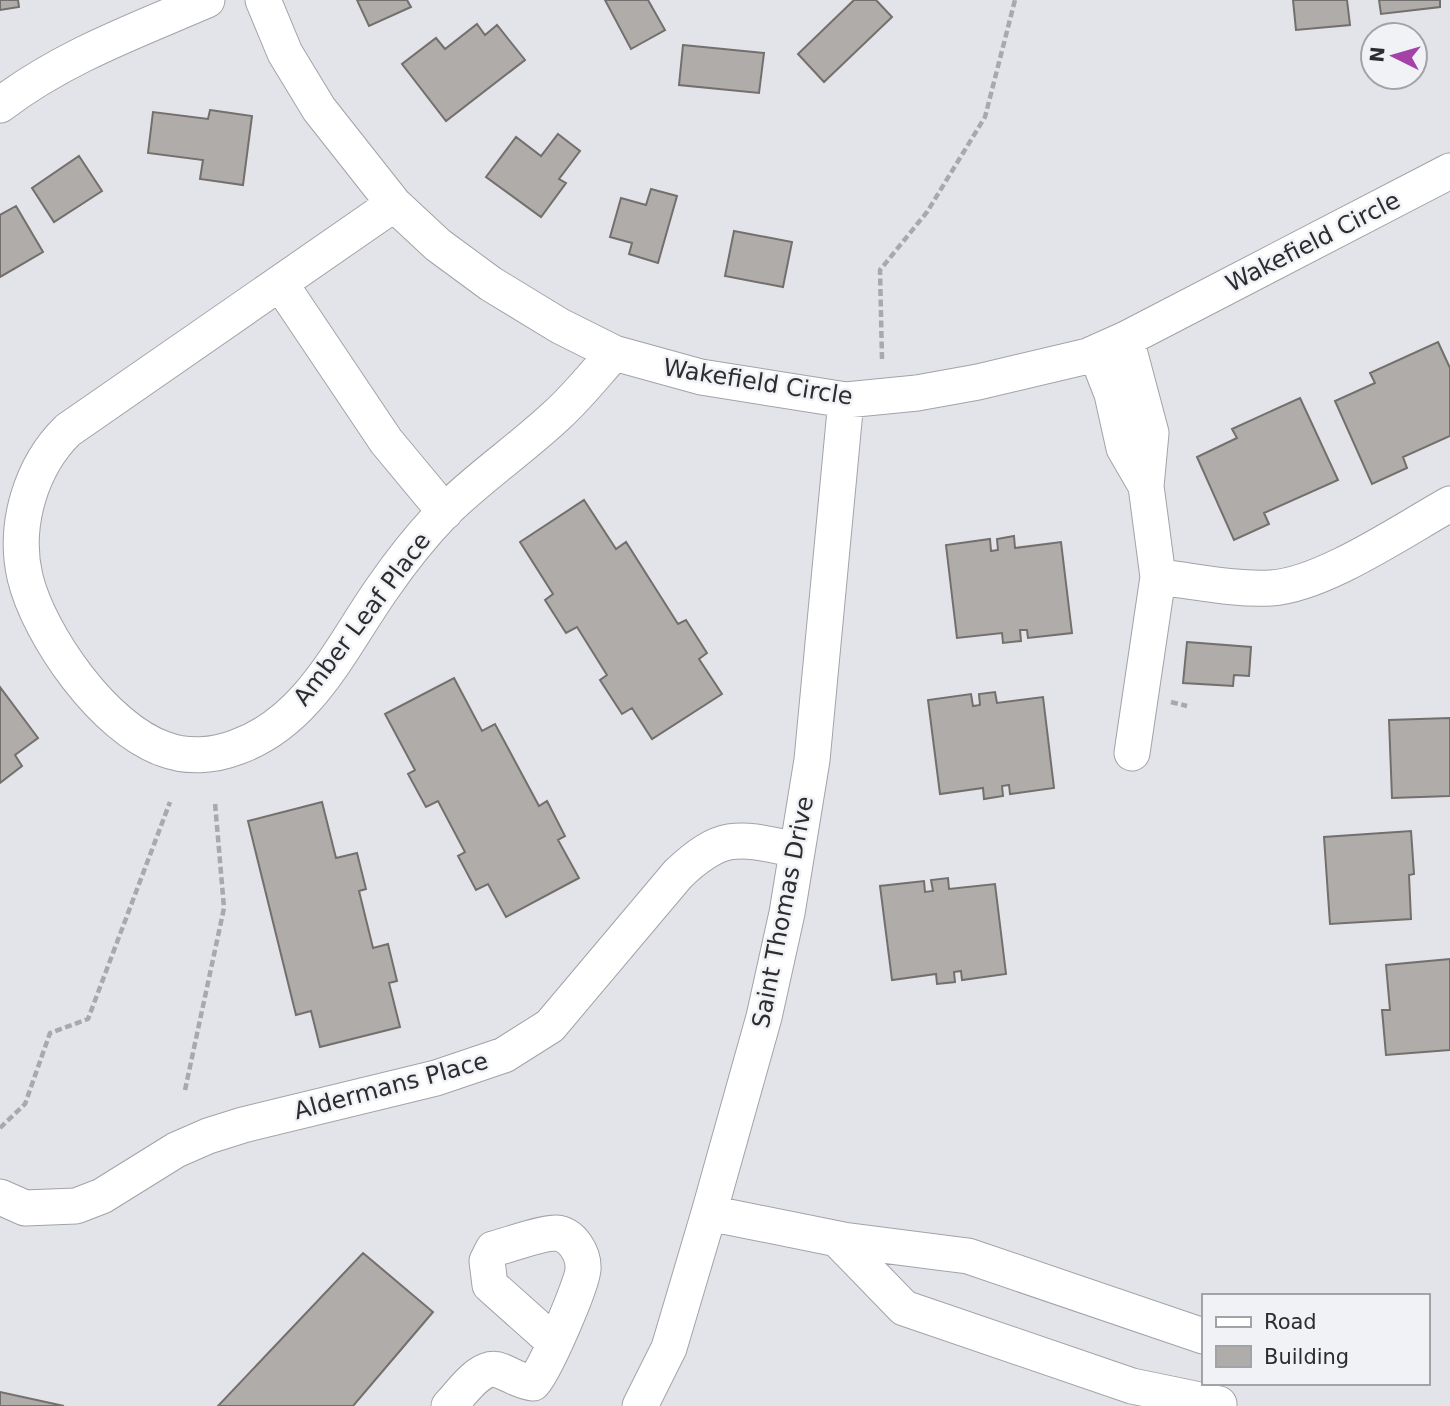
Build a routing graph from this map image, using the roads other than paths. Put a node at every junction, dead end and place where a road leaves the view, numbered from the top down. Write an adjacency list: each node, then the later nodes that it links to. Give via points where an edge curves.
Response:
1 (207, 0): 3 (street, via 79,54)
2 (263, 0): 5 (street, Wakefield Circle, via 285,53 319,109)
3 (0, 105)
4 (1450, 171): 7 (street, Wakefield Circle)
5 (394, 204): 6 (street, Amber Leaf Place); 8 (street, Wakefield Circle, via 438,245 491,284)
6 (281, 283): 11 (street, via 386,441); 11 (street, Amber Leaf Place, via 68,430 40,466 23,519 25,577 38,616 89,691 138,736 171,752 215,754 261,736 308,697 400,563)
7 (1111, 346): 9 (street, Wakefield Circle, via 966,384); 12 (street, via 1112,394 1124,448 1146,486)
8 (614, 353): 9 (street, Wakefield Circle, via 701,377); 11 (street, Amber Leaf Place, via 555,417)
9 (846, 400): 14 (street, Saint Thomas Drive, via 812,760)
10 (1450, 504): 12 (street, via 1324,572 1294,583 1271,588)
11 (445, 512)
12 (1158, 576): 13 (street)
13 (1132, 753)
14 (797, 850): 15 (street, Aldermans Place, via 729,840 695,858 550,1026 504,1055 436,1078 208,1136 76,1206 25,1208); 16 (street, Saint Thomas Drive, via 764,1017)
15 (0, 1197)
16 (709, 1213): 17 (street); 22 (street, Saint Thomas Drive, via 669,1348)
17 (837, 1239): 18 (street, via 968,1256); 20 (street, via 904,1308 1132,1387)
18 (1202, 1336)
19 (555, 1343): 21 (street, via 533,1383 495,1368 486,1369)
20 (1221, 1398)
21 (449, 1406)
22 (640, 1406)

